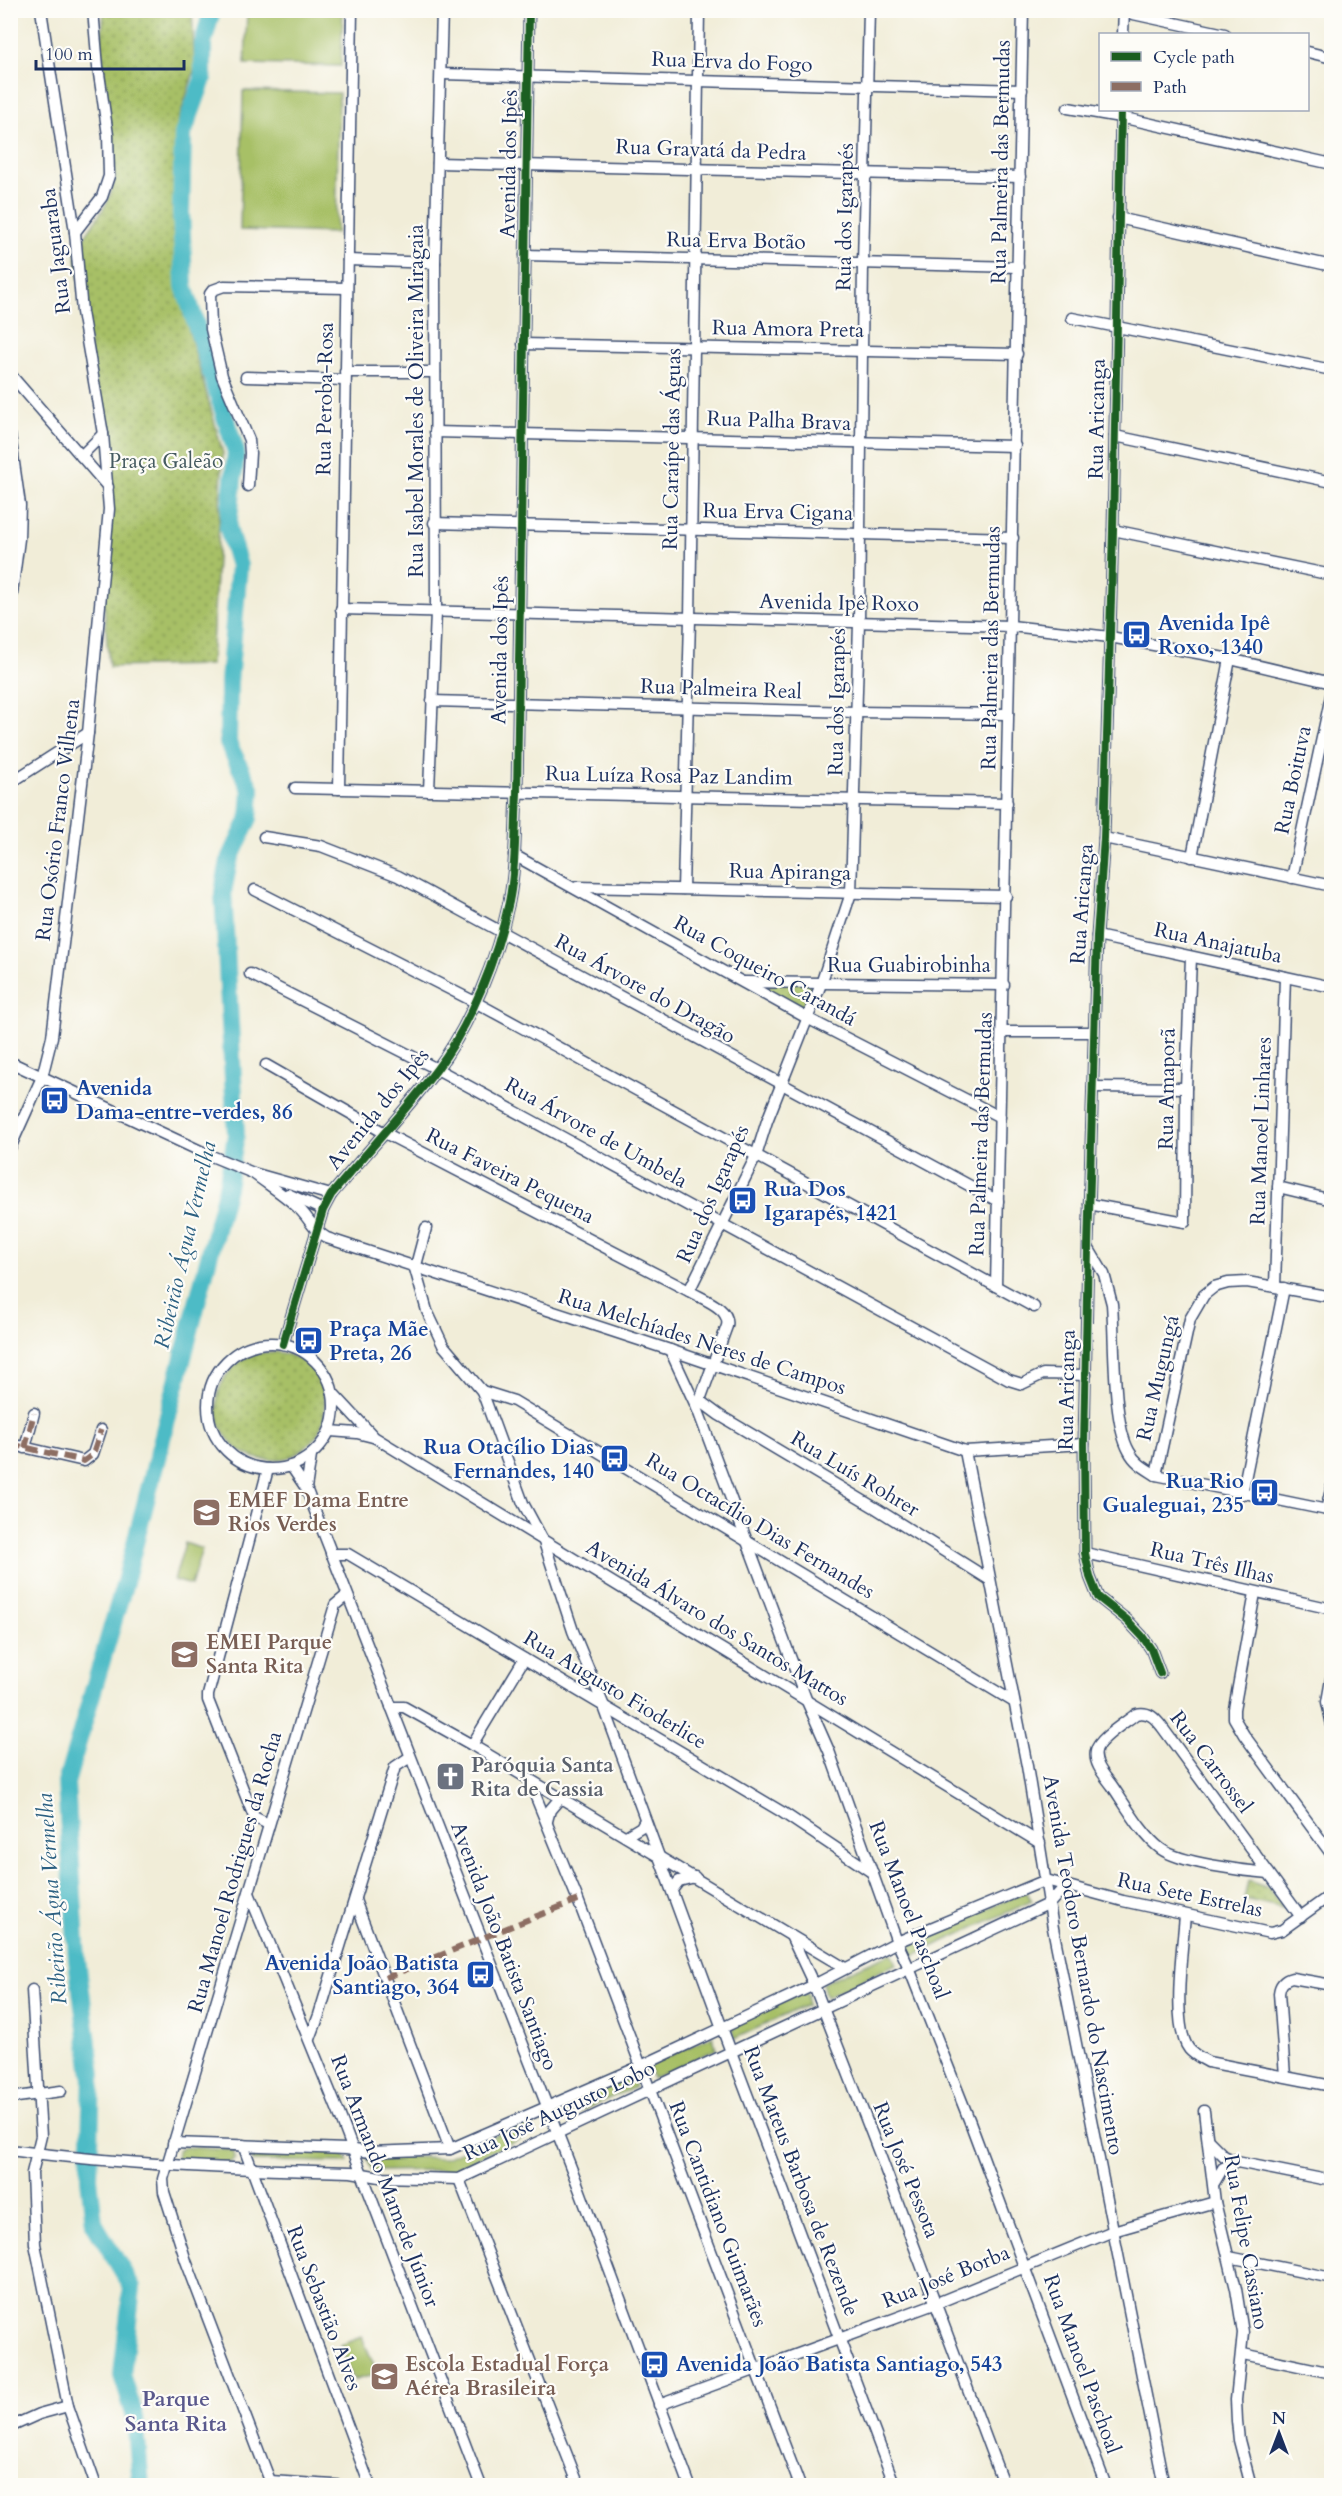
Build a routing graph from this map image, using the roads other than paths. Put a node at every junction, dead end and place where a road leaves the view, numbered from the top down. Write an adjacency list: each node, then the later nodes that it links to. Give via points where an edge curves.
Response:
1 (41, 10): 30 (street, Rua Jaguaraba)
2 (93, 10): 30 (street, via 110,153 109,177 102,197)
3 (352, 10): 33 (street, Rua Peroba-Rosa)
4 (442, 10): 14 (street, Rua Isabel Morales de Oliveira Miragaia)
5 (529, 10): 15 (street, Avenida dos Ipês)
6 (699, 10): 16 (street, Rua Caraípe das Águas)
7 (869, 10): 17 (street, Rua dos Igarapés)
8 (1023, 10): 18 (street, Rua Palmeira das Bermudas)
9 (1124, 11): 10 (street); 11 (street)
10 (1123, 33)
11 (1221, 33)
12 (1309, 52): 13 (street)
13 (1332, 58)
14 (441, 74): 15 (street, Rua Erva do Fogo); 23 (street, Rua Isabel Morales de Oliveira Miragaia)
15 (528, 76): 16 (street, Rua Erva do Fogo); 24 (street, Avenida dos Ipês)
16 (697, 81): 17 (street, Rua Erva do Fogo); 26 (street, Rua Caraípe das Águas)
17 (867, 85): 18 (street, Rua Erva do Fogo); 27 (street, Rua dos Igarapés)
18 (1022, 90): 28 (street, Rua Palmeira das Bermudas)
19 (1068, 108): 20 (street)
20 (1099, 111)
21 (1100, 111): 22 (street)
22 (1121, 113): 25 (street); 29 (street, Rua Aricanga)
23 (438, 163): 24 (street, Rua Gravatá da Pedra); 34 (street, Rua Isabel Morales de Oliveira Miragaia)
24 (526, 164): 26 (street, Rua Gravatá da Pedra); 31 (street, Avenida dos Ipês)
25 (1332, 164)
26 (696, 169): 27 (street, Rua Gravatá da Pedra); 32 (street, Rua Caraípe das Águas)
27 (866, 174): 28 (street, Rua Gravatá da Pedra); 35 (street, Rua dos Igarapés)
28 (1020, 177): 37 (street, Rua Palmeira das Bermudas)
29 (1118, 218): 36 (street); 40 (street, Rua Aricanga)
30 (75, 232): 51 (street, Rua Jaguaraba, via 82,312)
31 (525, 255): 32 (street, Rua Erva Botão); 41 (street, Avenida dos Ipês)
32 (694, 259): 35 (street, Rua Erva Botão); 42 (street, Rua Caraípe das Águas)
33 (348, 260): 34 (street); 38 (street, Rua Peroba-Rosa)
34 (435, 263): 46 (street, Rua Isabel Morales de Oliveira Miragaia)
35 (863, 263): 37 (street, Rua Erva Botão); 43 (street, Rua dos Igarapés)
36 (1332, 266)
37 (1018, 267): 44 (street, Rua Palmeira das Bermudas)
38 (347, 288): 48 (street, Rua Peroba-Rosa); 60 (street, via 217,288 210,294 211,328 222,376 249,440)
39 (1072, 318): 40 (street)
40 (1117, 327): 45 (street); 54 (street, Rua Aricanga)
41 (523, 344): 42 (street, Rua Amora Preta); 53 (street, Avenida dos Ipês)
42 (693, 348): 43 (street, Rua Amora Preta); 55 (street, Rua Caraípe das Águas)
43 (863, 350): 44 (street, Rua Amora Preta); 56 (street, Rua dos Igarapés)
44 (1017, 354): 57 (street, Rua Palmeira das Bermudas)
45 (1332, 370)
46 (435, 372): 48 (street); 50 (street, Rua Isabel Morales de Oliveira Miragaia)
47 (10, 374): 58 (street)
48 (345, 376): 49 (street); 70 (street, Rua Peroba-Rosa)
49 (246, 377)
50 (435, 432): 53 (street, Rua Palha Brava); 62 (street, Rua Isabel Morales de Oliveira Miragaia)
51 (103, 434): 58 (street); 61 (street, Rua Jaguaraba)
52 (10, 435): 69 (street, via 20,505)
53 (522, 435): 55 (street, Rua Palha Brava); 63 (street, Avenida dos Ipês)
54 (1115, 436): 59 (street); 65 (street, Rua Aricanga)
55 (692, 439): 56 (street, Rua Palha Brava); 64 (street, Rua Caraípe das Águas)
56 (862, 443): 57 (street, Rua Palha Brava); 66 (street, Rua dos Igarapés)
57 (1015, 446): 67 (street, Rua Palmeira das Bermudas)
58 (81, 456): 61 (street)
59 (1332, 482)
60 (248, 486)
61 (108, 488): 85 (street, Rua Osório Franco Vilhena, via 108,530)
62 (434, 523): 63 (street, Rua Erva Cigana); 71 (street, Rua Isabel Morales de Oliveira Miragaia)
63 (521, 525): 64 (street, Rua Erva Cigana); 72 (street, Avenida dos Ipês)
64 (689, 529): 66 (street, Rua Erva Cigana); 73 (street, Rua Caraípe das Águas)
65 (1113, 530): 68 (street); 76 (street, Rua Aricanga)
66 (860, 533): 67 (street, Rua Erva Cigana); 74 (street, Rua dos Igarapés)
67 (1013, 538): 75 (street, Rua Palmeira das Bermudas)
68 (1332, 575)
69 (10, 609)
70 (341, 609): 71 (street, Avenida Ipê Roxo); 88 (street, Rua Peroba-Rosa)
71 (436, 612): 72 (street, Avenida Ipê Roxo); 80 (street, Rua Isabel Morales de Oliveira Miragaia)
72 (519, 615): 73 (street, Avenida Ipê Roxo); 81 (street, Avenida dos Ipês)
73 (690, 619): 74 (street, Avenida Ipê Roxo); 82 (street, Rua Caraípe das Águas)
74 (859, 623): 75 (street, Avenida Ipê Roxo); 83 (street, Rua dos Igarapés)
75 (1011, 626): 76 (street, Avenida Ipê Roxo); 84 (street, Rua Palmeira das Bermudas)
76 (1110, 637): 77 (street, Avenida Ipê Roxo); 95 (street, Rua Aricanga)
77 (1230, 659): 78 (street, Avenida Ipê Roxo); 97 (street)
78 (1332, 683)
79 (1332, 691): 98 (street, Rua Boituva)
80 (432, 701): 81 (street, Rua Palmeira Real); 89 (street, Rua Isabel Morales de Oliveira Miragaia)
81 (517, 703): 82 (street, Rua Palmeira Real); 90 (street, Avenida dos Ipês)
82 (688, 707): 83 (street, Rua Palmeira Real); 91 (street, Rua Caraípe das Águas)
83 (856, 712): 84 (street, Rua Palmeira Real); 92 (street, Rua dos Igarapés)
84 (1008, 714): 93 (street, Rua Palmeira das Bermudas)
85 (88, 734): 86 (street); 121 (street, Rua Osório Franco Vilhena, via 54,1021)
86 (10, 783)
87 (295, 788): 88 (street, Rua Luíza Rosa Paz Landim)
88 (339, 789): 89 (street, Rua Luíza Rosa Paz Landim)
89 (429, 791): 90 (street, Rua Luíza Rosa Paz Landim)
90 (517, 793): 91 (street, Rua Luíza Rosa Paz Landim); 96 (street, Avenida dos Ipês)
91 (684, 796): 92 (street, Rua Luíza Rosa Paz Landim); 101 (street, Rua Caraípe das Águas)
92 (854, 800): 93 (street, Rua Luíza Rosa Paz Landim); 103 (street, Rua dos Igarapés)
93 (1007, 804): 104 (street, Rua Palmeira das Bermudas)
94 (264, 837): 105 (street, Rua Árvore do Dragão, via 321,846 360,860 398,876)
95 (1104, 838): 97 (street); 106 (street, Rua Aricanga)
96 (514, 855): 100 (street, Rua Coqueiro Carandá); 105 (street, Avenida dos Ipês)
97 (1192, 857): 98 (street)
98 (1292, 878): 99 (street)
99 (1332, 886)
100 (573, 887): 101 (street, Rua Apiranga); 110 (street, Rua Coqueiro Carandá)
101 (683, 889): 103 (street, Rua Apiranga)
102 (255, 890): 114 (street)
103 (851, 893): 104 (street, Rua Apiranga); 111 (street, Rua dos Igarapés)
104 (1006, 896): 112 (street, Rua Palmeira das Bermudas)
105 (502, 933): 114 (street, Avenida dos Ipês); 122 (street, Rua Árvore do Dragão)
106 (1097, 936): 107 (street, Rua Anajatuba); 117 (street, Rua Aricanga)
107 (1191, 957): 109 (street, Rua Anajatuba); 124 (street, Rua Amaporã)
108 (250, 974): 120 (street, Rua Árvore de Umbela)
109 (1285, 977): 113 (street, Rua Anajatuba); 131 (street, Rua Manoel Linhares)
110 (742, 982): 111 (street, Rua Guabirobinha); 115 (street, Rua Coqueiro Carandá)
111 (821, 984): 112 (street, Rua Guabirobinha); 115 (street, Rua dos Igarapés)
112 (1004, 985): 116 (street, Rua Palmeira das Bermudas)
113 (1332, 987)
114 (475, 1002): 120 (street, Avenida dos Ipês); 128 (street)
115 (807, 1018): 122 (street, Rua dos Igarapés); 125 (street, Rua Coqueiro Carandá)
116 (1003, 1032): 117 (street); 125 (street, Rua Palmeira das Bermudas)
117 (1094, 1032): 123 (street, Rua Aricanga)
118 (10, 1062): 121 (street)
119 (266, 1065): 126 (street, Rua Faveira Pequena)
120 (437, 1069): 126 (street, Avenida dos Ipês); 137 (street, Rua Árvore de Umbela)
121 (42, 1077): 127 (street, Rua Osório Franco Vilhena); 129 (street)
122 (780, 1085): 128 (street, Rua dos Igarapés); 134 (street, Rua Árvore do Dragão)
123 (1093, 1087): 124 (street); 135 (street, Rua Aricanga)
124 (1186, 1088): 135 (street, Rua Amaporã, via 1185,1222)
125 (1000, 1117): 134 (street, Rua Palmeira das Bermudas)
126 (383, 1132): 132 (street, Avenida dos Ipês); 144 (street, Rua Faveira Pequena)
127 (10, 1148)
128 (756, 1156): 137 (street, Rua dos Igarapés); 142 (street)
129 (251, 1172): 130 (street); 132 (street)
130 (269, 1185): 136 (street); 139 (street, via 302,1211)
131 (1278, 1187): 133 (street); 143 (street, Rua Manoel Linhares)
132 (331, 1195): 136 (street, Avenida dos Ipês)
133 (1332, 1200)
134 (998, 1201): 142 (street, Rua Palmeira das Bermudas)
135 (1089, 1204): 140 (street, Rua Aricanga)
136 (323, 1210): 139 (street, Avenida dos Ipês)
137 (724, 1225): 144 (street, Rua dos Igarapés); 150 (street, Rua Árvore de Umbela, via 1017,1383 1043,1374)
138 (426, 1228): 141 (street)
139 (315, 1231): 141 (street, Rua Melchíades Neres de Campos); 147 (street, Avenida dos Ipês)
140 (1088, 1248): 150 (street, Rua Aricanga); 165 (street, via 1104,1274 1113,1304 1123,1438 1134,1459)
141 (415, 1269): 148 (street, Rua Melchíades Neres de Campos); 151 (street, Rua Mateus Barbosa de Rezende, via 432,1326)
142 (996, 1286): 146 (street)
143 (1280, 1287): 145 (street, Rua Mugungá); 165 (street, Rua Mugungá, via 1228,1283 1209,1291 1196,1305); 168 (street, Rua Manoel Linhares)
144 (689, 1291): 149 (street, Rua Faveira Pequena, via 728,1317)
145 (1332, 1298)
146 (1034, 1307)
147 (283, 1344): 152 (street, via 310,1356 325,1373); 164 (street, via 249,1346 234,1354 212,1382 208,1398 210,1424 222,1447 251,1466)
148 (670, 1350): 149 (street, Rua Melchíades Neres de Campos); 153 (street, Rua Manoel Paschoal)
149 (714, 1366): 153 (street); 161 (street, Rua Melchíades Neres de Campos)
150 (1086, 1375): 159 (street, Rua Aricanga)
151 (482, 1391): 170 (street, Rua Octacílio Dias Fernandes, via 514,1401); 171 (street, Rua Mateus Barbosa de Rezende, via 523,1503)
152 (333, 1393): 156 (street); 157 (street, Avenida Álvaro dos Santos Mattos)
153 (699, 1404): 170 (street, Rua Manoel Paschoal); 174 (street, Rua Luís Rohrer)
154 (34, 1413): 160 (street)
155 (101, 1430): 160 (street, via 93,1454 84,1461)
156 (330, 1431): 157 (street, Avenida Álvaro dos Santos Mattos); 162 (street)
157 (374, 1437): 171 (street, Avenida Álvaro dos Santos Mattos)
158 (10, 1444): 160 (street)
159 (1084, 1444): 161 (street, Rua Melchíades Neres de Campos); 172 (street, Rua Aricanga)
160 (25, 1448)
161 (965, 1451): 174 (street, Avenida Teodoro Bernardo do Nascimento)
162 (311, 1456): 163 (street); 167 (street, Avenida João Batista Santiago)
163 (291, 1466): 164 (street); 167 (street, Avenida João Batista Santiago)
164 (268, 1469): 193 (street, via 208,1688 208,1700 255,1817)
165 (1156, 1475): 168 (street)
166 (1332, 1486): 169 (street)
167 (306, 1488): 173 (street, Avenida João Batista Santiago)
168 (1242, 1494): 169 (street)
169 (1329, 1511)
170 (748, 1541): 181 (street, Rua Manoel Paschoal); 182 (street, Rua Octacílio Dias Fernandes)
171 (544, 1542): 181 (street, Avenida Álvaro dos Santos Mattos); 184 (street, Rua Mateus Barbosa de Rezende)
172 (1084, 1553): 175 (street, Rua Três Ilhas); 179 (street, Rua Aricanga, via 1098,1597 1142,1636)
173 (331, 1554): 176 (street, Avenida João Batista Santiago); 178 (street, Rua Augusto Fioderlice, via 348,1554)
174 (990, 1580): 182 (street, Avenida Teodoro Bernardo do Nascimento)
175 (1255, 1593): 177 (street, Rua Três Ilhas); 196 (street, via 1234,1718)
176 (347, 1595): 185 (street, Avenida João Batista Santiago); 193 (street, Rua Manoel Rodrigues da Rocha, via 334,1605)
177 (1332, 1609)
178 (524, 1659): 184 (street, Rua Augusto Fioderlice); 187 (street)
179 (1160, 1673)
180 (1332, 1674): 183 (street)
181 (806, 1700): 195 (street, Avenida Álvaro dos Santos Mattos); 198 (street, Rua Manoel Paschoal, via 829,1751)
182 (1014, 1702): 195 (street, Avenida Teodoro Bernardo do Nascimento)
183 (1329, 1703): 186 (street)
184 (603, 1704): 191 (street, Rua Mateus Barbosa de Rezende); 198 (street, Rua Augusto Fioderlice, via 782,1812)
185 (390, 1707): 187 (street, via 404,1707); 188 (street, Avenida João Batista Santiago)
186 (1332, 1725)
187 (472, 1745): 189 (street)
188 (410, 1757): 206 (street, via 395,1767); 228 (street, Avenida João Batista Santiago)
189 (529, 1780): 190 (street); 192 (street, Rua Cantidiano Guimarães)
190 (561, 1797): 192 (street, via 550,1809); 194 (street)
191 (645, 1820): 194 (street); 197 (street, Rua Mateus Barbosa de Rezende)
192 (547, 1821): 221 (street, Rua Cantidiano Guimarães)
193 (268, 1824): 204 (street, Rua Manoel Rodrigues da Rocha)
194 (627, 1836): 197 (street)
195 (1040, 1843): 201 (street, Avenida Teodoro Bernardo do Nascimento)
196 (1332, 1855)
197 (659, 1856): 200 (street); 203 (street, Rua Mateus Barbosa de Rezende)
198 (873, 1873): 211 (street, Rua Manoel Paschoal)
199 (1269, 1873): 199 (street, Rua Carrossel, via 1154,1716 1136,1714 1100,1742 1095,1752 1097,1763 1161,1849 1201,1863); 209 (street, Rua Carrossel)
200 (695, 1877): 203 (street, via 679,1881); 210 (street)
201 (1046, 1880): 202 (street, Rua Sete Estrelas); 207 (street, Avenida Teodoro Bernardo do Nascimento); 211 (street, Rua José Augusto Lobo)
202 (1065, 1886): 207 (street); 208 (street, Rua Sete Estrelas)
203 (672, 1890): 218 (street, Rua Mateus Barbosa de Rezende)
204 (249, 1893): 219 (street, Rua Armando Mamede Júnior); 232 (street, Rua Manoel Rodrigues da Rocha)
205 (1332, 1894): 209 (street, Rua Sete Estrelas)
206 (355, 1900): 219 (street); 234 (street)
207 (1050, 1904): 213 (street, Rua José Augusto Lobo); 246 (street, Avenida Teodoro Bernardo do Nascimento)
208 (1185, 1915): 209 (street, Rua Sete Estrelas, via 1270,1933); 222 (street, via 1179,2001 1188,2048 1208,2062)
209 (1301, 1917)
210 (792, 1938): 212 (street); 214 (street, Rua José Pessota)
211 (897, 1942): 212 (street, Rua José Augusto Lobo); 213 (street, Rua Manoel Paschoal)
212 (845, 1968): 214 (street, Rua José Augusto Lobo)
213 (909, 1968): 217 (street, Rua José Augusto Lobo); 248 (street, Rua Manoel Paschoal)
214 (814, 1985): 217 (street, Rua José Pessota); 218 (street, Rua José Augusto Lobo)
215 (1332, 1985): 222 (street, via 1292,1978 1284,1982 1279,1993)
216 (32, 1990): 226 (street)
217 (822, 2008): 220 (street, Rua José Augusto Lobo); 250 (street, Rua José Pessota)
218 (722, 2028): 220 (street, Rua Mateus Barbosa de Rezende); 221 (street, Rua José Augusto Lobo)
219 (310, 2039): 236 (street, Rua Armando Mamede Júnior)
220 (731, 2051): 224 (street, Rua José Augusto Lobo); 251 (street, Rua Mateus Barbosa de Rezende)
221 (641, 2066): 224 (street, Rua Cantidiano Guimarães); 228 (street, Rua José Augusto Lobo)
222 (1286, 2076): 223 (street)
223 (1332, 2086)
224 (650, 2089): 230 (street, Rua José Augusto Lobo); 253 (street, Rua Cantidiano Guimarães)
225 (61, 2091): 226 (street)
226 (39, 2093): 227 (street); 237 (street, via 40,2136)
227 (10, 2098)
228 (546, 2108): 230 (street, Avenida João Batista Santiago); 234 (street, Rua José Augusto Lobo)
229 (1204, 2111): 231 (street, Rua Felipe Cassiano)
230 (558, 2135): 242 (street, Rua José Augusto Lobo); 255 (street, Avenida João Batista Santiago)
231 (1209, 2140): 238 (street, via 1224,2156); 244 (street, Rua Felipe Cassiano)
232 (172, 2143): 233 (street, Rua José Augusto Lobo); 239 (street, Rua Manoel Rodrigues da Rocha)
233 (243, 2145): 236 (street, Rua José Augusto Lobo); 240 (street, Rua Sebastião Alves)
234 (450, 2149): 236 (street, Rua José Augusto Lobo)
235 (10, 2150): 237 (street, Rua José Augusto Lobo)
236 (353, 2150): 241 (street, Rua Armando Mamede Júnior)
237 (36, 2153): 239 (street, Rua José Augusto Lobo); 256 (street, via 32,2173 35,2244)
238 (1237, 2162): 243 (street); 244 (street, via 1223,2168)
239 (166, 2164): 240 (street, Rua José Augusto Lobo); 258 (street, Rua Manoel Rodrigues da Rocha, via 164,2192 179,2241)
240 (252, 2169): 241 (street, Rua José Augusto Lobo); 261 (street, Rua Sebastião Alves)
241 (363, 2174): 242 (street, Rua José Augusto Lobo); 262 (street, Rua Armando Mamede Júnior)
242 (459, 2179): 263 (street)
243 (1332, 2181)
244 (1214, 2184): 245 (street, Rua Felipe Cassiano)
245 (1215, 2202): 246 (street, Rua José Borba); 247 (street, Rua Felipe Cassiano)
246 (1113, 2231): 248 (street, Rua José Borba); 269 (street, Avenida Teodoro Bernardo do Nascimento)
247 (1229, 2257): 249 (street); 252 (street, Rua Felipe Cassiano, via 1241,2314)
248 (1025, 2266): 250 (street, Rua José Borba); 268 (street, Rua Manoel Paschoal)
249 (1332, 2278)
250 (937, 2303): 251 (street, Rua José Borba); 267 (street, Rua José Pessota)
251 (840, 2339): 253 (street, Rua José Borba); 266 (street, Rua Mateus Barbosa de Rezende)
252 (1243, 2354): 254 (street); 270 (street, Rua Felipe Cassiano, via 1237,2421)
253 (756, 2370): 255 (street, Rua José Borba); 265 (street, Rua Cantidiano Guimarães)
254 (1332, 2373)
255 (659, 2405): 264 (street, Avenida João Batista Santiago)
256 (69, 2406): 257 (street); 259 (street)
257 (10, 2427)
258 (271, 2483): 260 (street)
259 (96, 2486)
260 (349, 2486)
261 (370, 2486)
262 (481, 2486)
263 (579, 2486)
264 (690, 2486)
265 (800, 2486)
266 (895, 2486)
267 (1004, 2486)
268 (1106, 2486)
269 (1164, 2486)
270 (1251, 2486)

